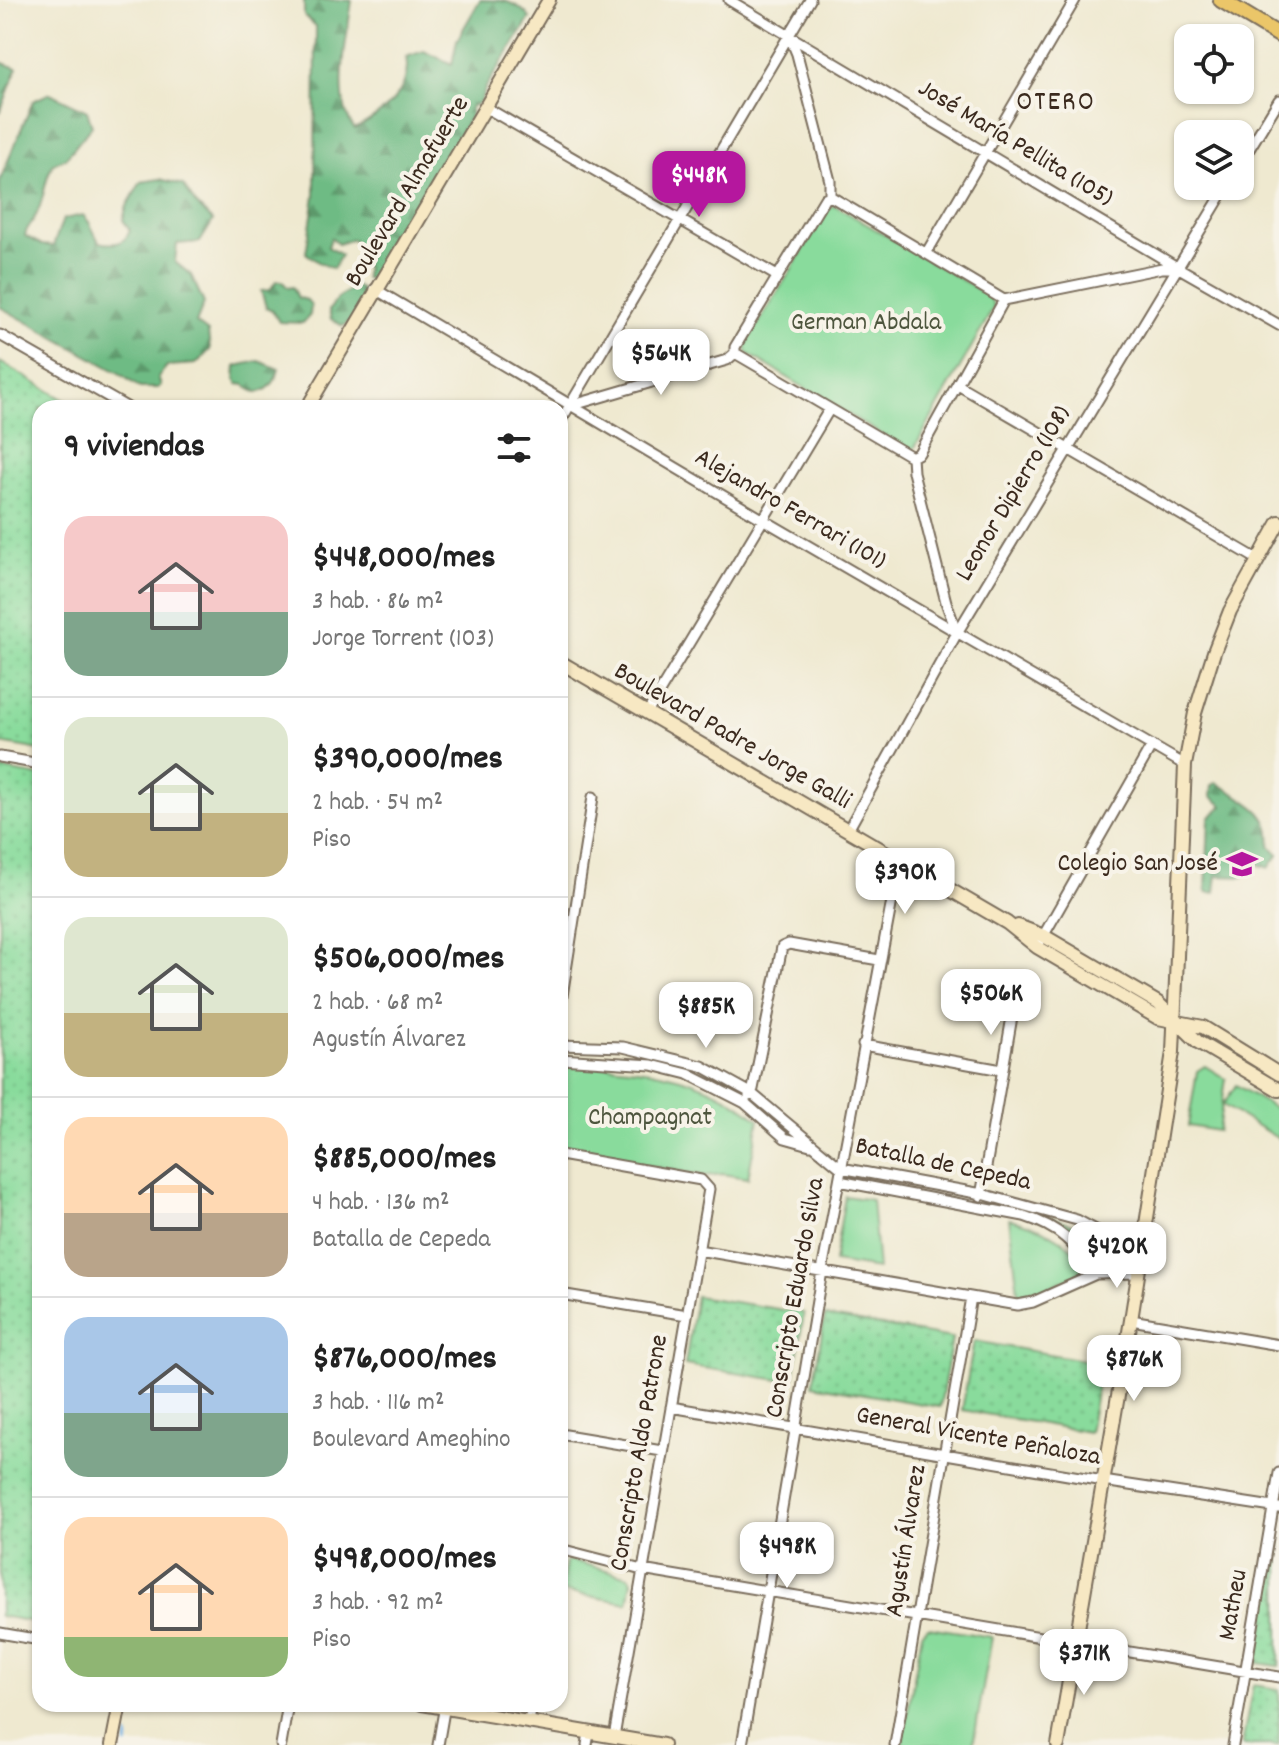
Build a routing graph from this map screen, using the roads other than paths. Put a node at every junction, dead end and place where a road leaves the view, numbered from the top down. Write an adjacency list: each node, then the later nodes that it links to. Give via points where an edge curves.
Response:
1 (549, 0): 9 (main road, Boulevard Almafuerte)
2 (729, 0): 6 (street, José María Pellita (105))
3 (810, 0): 6 (street)
4 (1075, 0): 11 (street)
5 (1221, 0): 7 (main road)
6 (789, 35): 11 (street, José María Pellita (105)); 12 (street); 14 (street)
7 (1279, 35)
8 (1279, 100): 10 (street)
9 (485, 107): 14 (street); 18 (main road, Boulevard Almafuerte)
10 (1254, 141)
11 (986, 152): 15 (street); 16 (street, José María Pellita (105))
12 (830, 196): 15 (street); 17 (street)
13 (1218, 200): 16 (street, Leonor Dipierro (108))
14 (679, 220): 17 (street); 27 (street)
15 (927, 252): 19 (street)
16 (1177, 267): 19 (street); 20 (street, José María Pellita (105)); 30 (street, Leonor Dipierro (108))
17 (777, 276): 22 (street)
18 (375, 289): 25 (main road, Boulevard Almafuerte); 26 (street, Alejandro Ferrari (101))
19 (1004, 300): 23 (street)
20 (1279, 325)
21 (0, 335): 24 (street)
22 (735, 353): 27 (street, via 727,360); 29 (street)
23 (958, 385): 30 (street); 31 (street)
24 (114, 400)
25 (312, 400)
26 (560, 400)
27 (570, 406): 28 (street); 32 (street, Alejandro Ferrari (101))
28 (568, 409)
29 (829, 410): 31 (street); 32 (street)
30 (1067, 448): 34 (street); 35 (street, Leonor Dipierro (108))
31 (912, 457): 35 (street)
32 (764, 520): 35 (street, Alejandro Ferrari (101)); 37 (street)
33 (1279, 522): 34 (main road)
34 (1257, 559): 41 (main road, via 1214,652)
35 (957, 633): 38 (street, Alejandro Ferrari (101)); 43 (street, Leonor Dipierro (108))
36 (568, 667): 37 (main road, Boulevard Padre Jorge Galli)
37 (647, 713): 43 (main road, Boulevard Padre Jorge Galli)
38 (1151, 747): 41 (street, Alejandro Ferrari (101)); 45 (street)
39 (0, 757): 40 (street)
40 (32, 763)
41 (1185, 765): 49 (main road)
42 (593, 797): 46 (street)
43 (848, 830): 44 (main road, Boulevard Padre Jorge Galli)
44 (903, 862): 45 (main road, Boulevard Padre Jorge Galli); 47 (street, Conscripto Eduardo Silva)
45 (1041, 942): 49 (main road, Boulevard Padre Jorge Galli, via 1158,1018)
46 (568, 958)
47 (879, 960): 51 (street, Conscripto Eduardo Silva); 56 (street, via 782,947)
48 (1013, 1011): 53 (street)
49 (1176, 1021): 54 (main road, Boulevard Padre Jorge Galli, via 1203,1027); 55 (main road, via 1198,1042); 64 (main road)
50 (568, 1045): 56 (street, Batalla de Cepeda, via 666,1055 702,1066)
51 (863, 1045): 53 (street); 58 (street, Conscripto Eduardo Silva)
52 (568, 1060): 56 (street, Batalla de Cepeda, via 652,1065)
53 (1002, 1070): 60 (street)
54 (1279, 1074)
55 (1279, 1090)
56 (748, 1098): 58 (street, Batalla de Cepeda)
57 (568, 1156): 62 (street, Conscripto Aldo Patrone, via 701,1180 709,1189)
58 (841, 1168): 59 (street, Conscripto Eduardo Silva); 60 (street, Batalla de Cepeda)
59 (839, 1181): 61 (street, Batalla de Cepeda); 63 (street, Conscripto Eduardo Silva)
60 (982, 1194): 61 (street); 64 (street, Batalla de Cepeda, via 1093,1226 1122,1244)
61 (979, 1208): 65 (street, Batalla de Cepeda, via 1056,1228)
62 (698, 1250): 63 (street); 68 (street, Conscripto Aldo Patrone)
63 (822, 1271): 67 (street); 72 (street, Conscripto Eduardo Silva)
64 (1137, 1273): 65 (street); 69 (main road)
65 (1096, 1274): 67 (street, via 1017,1305)
66 (568, 1295): 68 (street)
67 (971, 1297): 75 (street, Agustín Álvarez)
68 (687, 1315): 71 (street, Conscripto Aldo Patrone)
69 (1131, 1320): 70 (street); 77 (main road)
70 (1279, 1345)
71 (671, 1407): 72 (street, General Vicente Peñaloza); 74 (street, Conscripto Aldo Patrone)
72 (796, 1428): 75 (street, General Vicente Peñaloza); 81 (street, Conscripto Eduardo Silva)
73 (568, 1435): 74 (street)
74 (662, 1451): 80 (street, Conscripto Aldo Patrone)
75 (943, 1453): 77 (street, General Vicente Peñaloza); 82 (street, Agustín Álvarez)
76 (1279, 1473): 78 (street, Matheu)
77 (1103, 1481): 78 (street, General Vicente Peñaloza); 85 (main road)
78 (1276, 1508): 86 (street, Matheu)
79 (568, 1551): 80 (street)
80 (642, 1570): 81 (street); 94 (street, Conscripto Aldo Patrone)
81 (770, 1590): 82 (street); 100 (street, Conscripto Eduardo Silva)
82 (917, 1616): 85 (street); 101 (street, Agustín Álvarez)
83 (0, 1633): 84 (street)
84 (32, 1639)
85 (1075, 1643): 86 (street); 102 (main road)
86 (1245, 1671): 87 (street); 103 (street, Matheu)
87 (1279, 1677)
88 (118, 1712): 96 (main road)
89 (287, 1712): 97 (street)
90 (443, 1712): 98 (street)
91 (476, 1712): 93 (main road)
92 (531, 1712): 93 (street)
93 (529, 1722): 95 (main road)
94 (614, 1737): 95 (main road); 99 (main road)
95 (588, 1739)
96 (112, 1745)
97 (281, 1745)
98 (438, 1745)
99 (663, 1745)
100 (742, 1745)
101 (895, 1745)
102 (1058, 1745)
103 (1233, 1745)

